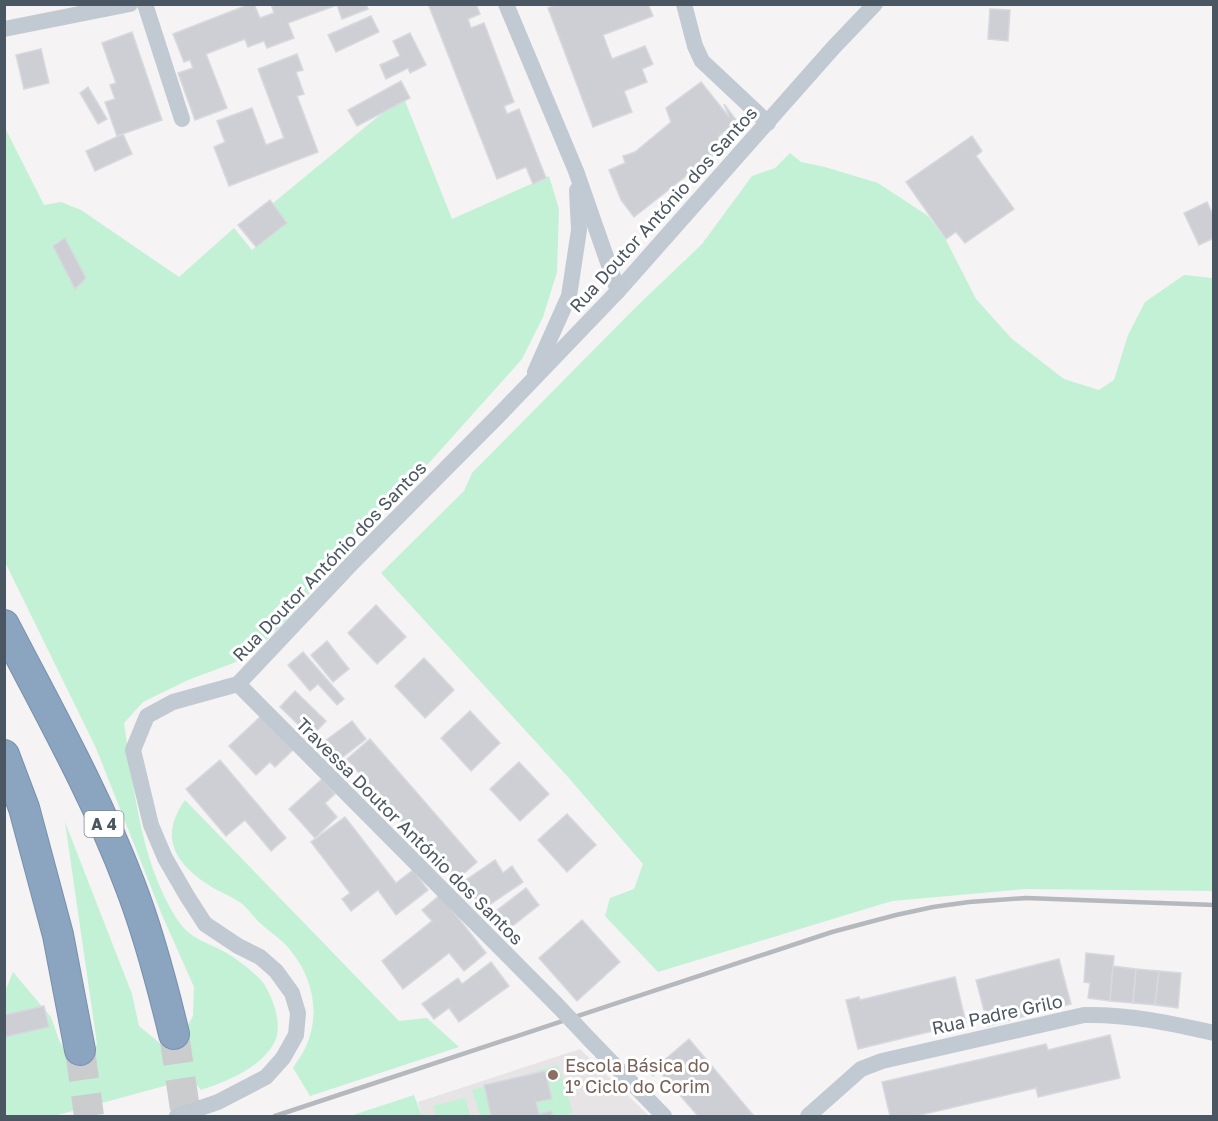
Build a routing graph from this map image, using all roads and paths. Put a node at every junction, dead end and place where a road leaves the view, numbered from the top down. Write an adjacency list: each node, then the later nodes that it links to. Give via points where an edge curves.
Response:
1 (130, 4): 6 (street)
2 (145, 4): 7 (street)
3 (506, 4): 9 (street)
4 (684, 4): 8 (street, via 702,61)
5 (875, 4): 8 (street, Rua Doutor António dos Santos)
6 (4, 29)
7 (182, 119)
8 (768, 123): 10 (street, Rua Doutor António dos Santos)
9 (576, 171): 10 (street); 11 (street, via 579,230 569,297)
10 (618, 291): 11 (street, Rua Doutor António dos Santos)
11 (531, 382): 13 (street, Rua Doutor António dos Santos)
12 (4, 625): 16 (highway, A 4, via 101,816 130,885 156,960)
13 (238, 684): 18 (street, Rua Doutor António dos Santos, via 173,702 147,716 133,750 151,825 165,858 205,924 276,971 292,993 298,1013 296,1035 266,1077 218,1102); 19 (street, Travessa Doutor António dos Santos, bridge)
14 (4, 755): 17 (highway, via 24,808 58,935)
15 (1214, 1033): 20 (street, Rua Padre Grilo, via 1149,1018 1084,1015 882,1061 861,1070)
16 (174, 1034)
17 (80, 1050)
18 (177, 1116)
19 (664, 1116)
20 (808, 1116)

